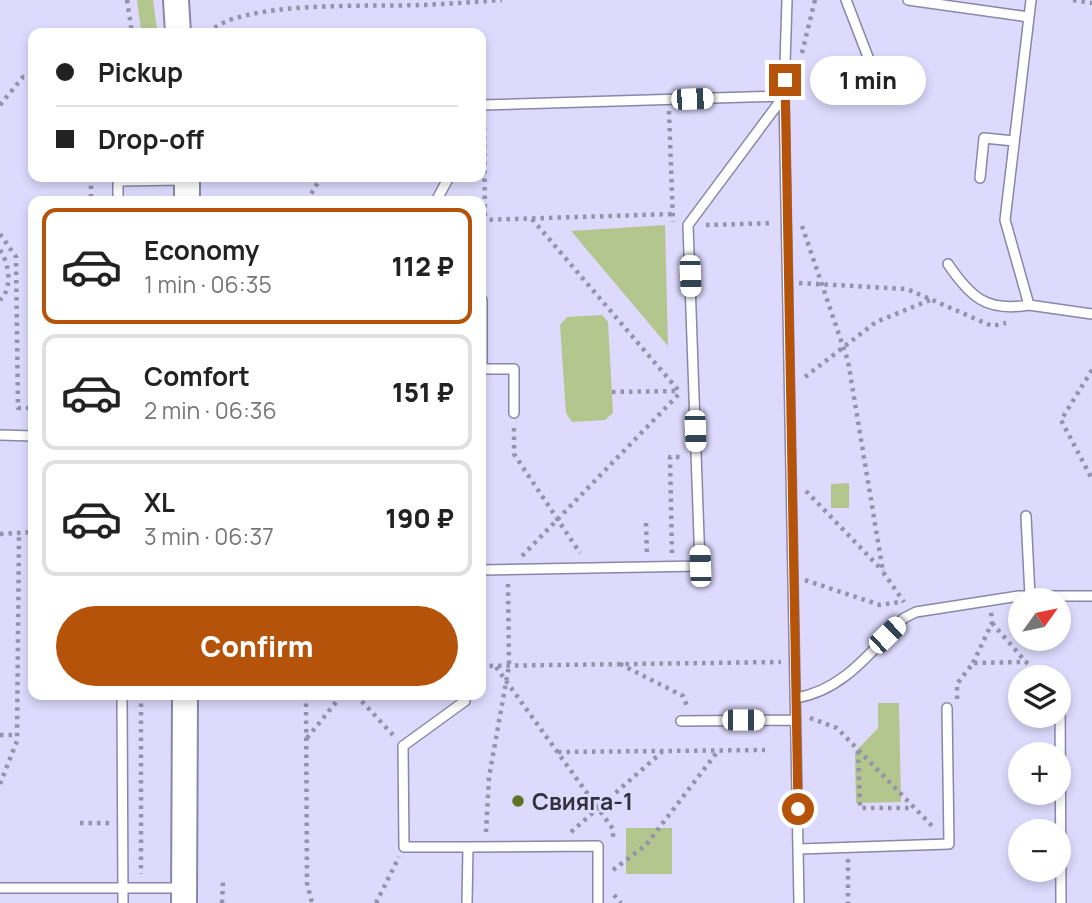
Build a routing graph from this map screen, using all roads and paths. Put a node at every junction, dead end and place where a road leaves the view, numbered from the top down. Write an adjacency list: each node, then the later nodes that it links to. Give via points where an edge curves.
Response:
1 (127, 0): 11 (path)
2 (176, 0): 12 (street)
3 (502, 0): 13 (path, via 262,5 226,15)
4 (787, 0): 16 (lane)
5 (846, 0): 14 (lane)
6 (908, 0): 10 (lane)
7 (1031, 0): 10 (lane)
8 (1073, 0): 9 (path)
9 (1092, 3)
10 (1029, 16): 19 (lane)
11 (131, 28)
12 (178, 28)
13 (213, 28)
14 (867, 57)
15 (28, 78): 18 (path)
16 (785, 96): 17 (lane); 26 (lane); 27 (lane)
17 (486, 104)
18 (0, 105)
19 (1014, 141): 20 (lane, via 984,138); 37 (lane, via 1005,220)
20 (980, 178)
21 (148, 182): 22 (lane)
22 (187, 186)
23 (798, 213): 34 (path)
24 (532, 219): 25 (path); 27 (path, via 673,214); 43 (path, via 680,391)
25 (486, 220)
26 (787, 223): 27 (path); 31 (lane)
27 (688, 225): 57 (lane, via 700,566)
28 (0, 234): 33 (path, via 16,257)
29 (0, 250): 32 (path, via 7,260)
30 (948, 264): 37 (lane, via 967,292 992,305)
31 (788, 283): 34 (path); 42 (lane)
32 (7, 284): 33 (path); 35 (path)
33 (17, 284): 45 (path, via 18,408)
34 (822, 285): 36 (path, via 907,289); 39 (path)
35 (0, 300)
36 (931, 300): 37 (path, via 992,326 1012,321); 39 (path, via 876,322)
37 (1034, 306): 38 (lane)
38 (1092, 314)
39 (843, 347): 42 (path); 61 (path)
40 (486, 369): 46 (lane, via 514,369)
41 (1092, 370): 50 (path, via 1061,420)
42 (790, 389): 49 (lane)
43 (612, 391)
44 (679, 393): 52 (path)
45 (28, 408)
46 (514, 413): 52 (path, via 514,454)
47 (0, 435): 48 (lane)
48 (28, 436)
49 (792, 477): 61 (path); 70 (lane)
50 (1092, 479)
51 (1026, 516): 63 (lane)
52 (558, 520): 58 (path); 59 (path)
53 (646, 523): 57 (path)
54 (28, 533): 56 (path)
55 (0, 534): 56 (path)
56 (19, 534): 93 (path)
57 (647, 566): 58 (lane)
58 (590, 568): 59 (lane)
59 (508, 569): 60 (lane)
60 (486, 570)
61 (883, 572): 67 (path)
62 (508, 583): 77 (path)
63 (1030, 588)
64 (1071, 596): 65 (lane)
65 (1092, 596)
66 (1008, 599): 80 (lane, via 916,612 904,618 836,685)
67 (905, 601)
68 (991, 614): 69 (path)
69 (992, 623): 71 (path); 73 (path)
70 (795, 662): 72 (path); 80 (lane)
71 (1026, 662): 73 (path); 74 (path)
72 (618, 663): 77 (path); 90 (path, via 683,696)
73 (973, 663): 79 (path)
74 (1029, 665)
75 (486, 666): 76 (path)
76 (495, 666): 77 (path); 78 (path)
77 (509, 666): 78 (path)
78 (505, 680): 100 (path); 112 (path, via 489,776)
79 (957, 684)
80 (796, 698): 89 (lane)
81 (122, 700): 119 (lane)
82 (141, 700): 120 (path)
83 (185, 700): 121 (street)
84 (306, 700): 94 (path)
85 (337, 700): 94 (path)
86 (361, 700): 95 (path)
87 (465, 700): 95 (lane)
88 (947, 708): 108 (lane)
89 (796, 717): 90 (lane); 98 (path, via 837,728); 114 (lane)
90 (685, 721)
91 (1060, 728): 131 (lane)
92 (0, 735): 93 (path)
93 (17, 735): 101 (path)
94 (306, 739): 124 (path, via 307,883)
95 (403, 746): 110 (lane)
96 (718, 750): 97 (path); 99 (path); 116 (path, via 646,845)
97 (765, 750)
98 (858, 750): 104 (path); 104 (path, via 860,808)
99 (662, 751): 100 (path); 103 (path)
100 (557, 752): 103 (path)
101 (2, 775): 102 (path)
102 (0, 784)
103 (598, 808): 107 (path, via 613,829); 109 (path)
104 (914, 808): 108 (path)
105 (80, 823): 106 (path)
106 (110, 823)
107 (613, 842)
108 (949, 844): 113 (lane)
109 (554, 846): 112 (lane); 127 (lane, via 598,846)
110 (404, 847): 111 (lane); 125 (path)
111 (468, 847): 112 (lane); 126 (lane)
112 (485, 847)
113 (848, 848): 114 (lane); 130 (path)
114 (799, 849): 129 (lane)
115 (613, 856): 116 (path)
116 (614, 870): 128 (path, via 614,897)
117 (223, 882): 123 (path)
118 (0, 888): 119 (lane)
119 (123, 888): 120 (lane); 122 (lane)
120 (141, 888): 121 (lane)
121 (184, 895)
122 (122, 903)
123 (222, 903)
124 (312, 903)
125 (376, 903)
126 (467, 903)
127 (598, 903)
128 (621, 903)
129 (799, 903)
130 (848, 903)
131 (1061, 903)

